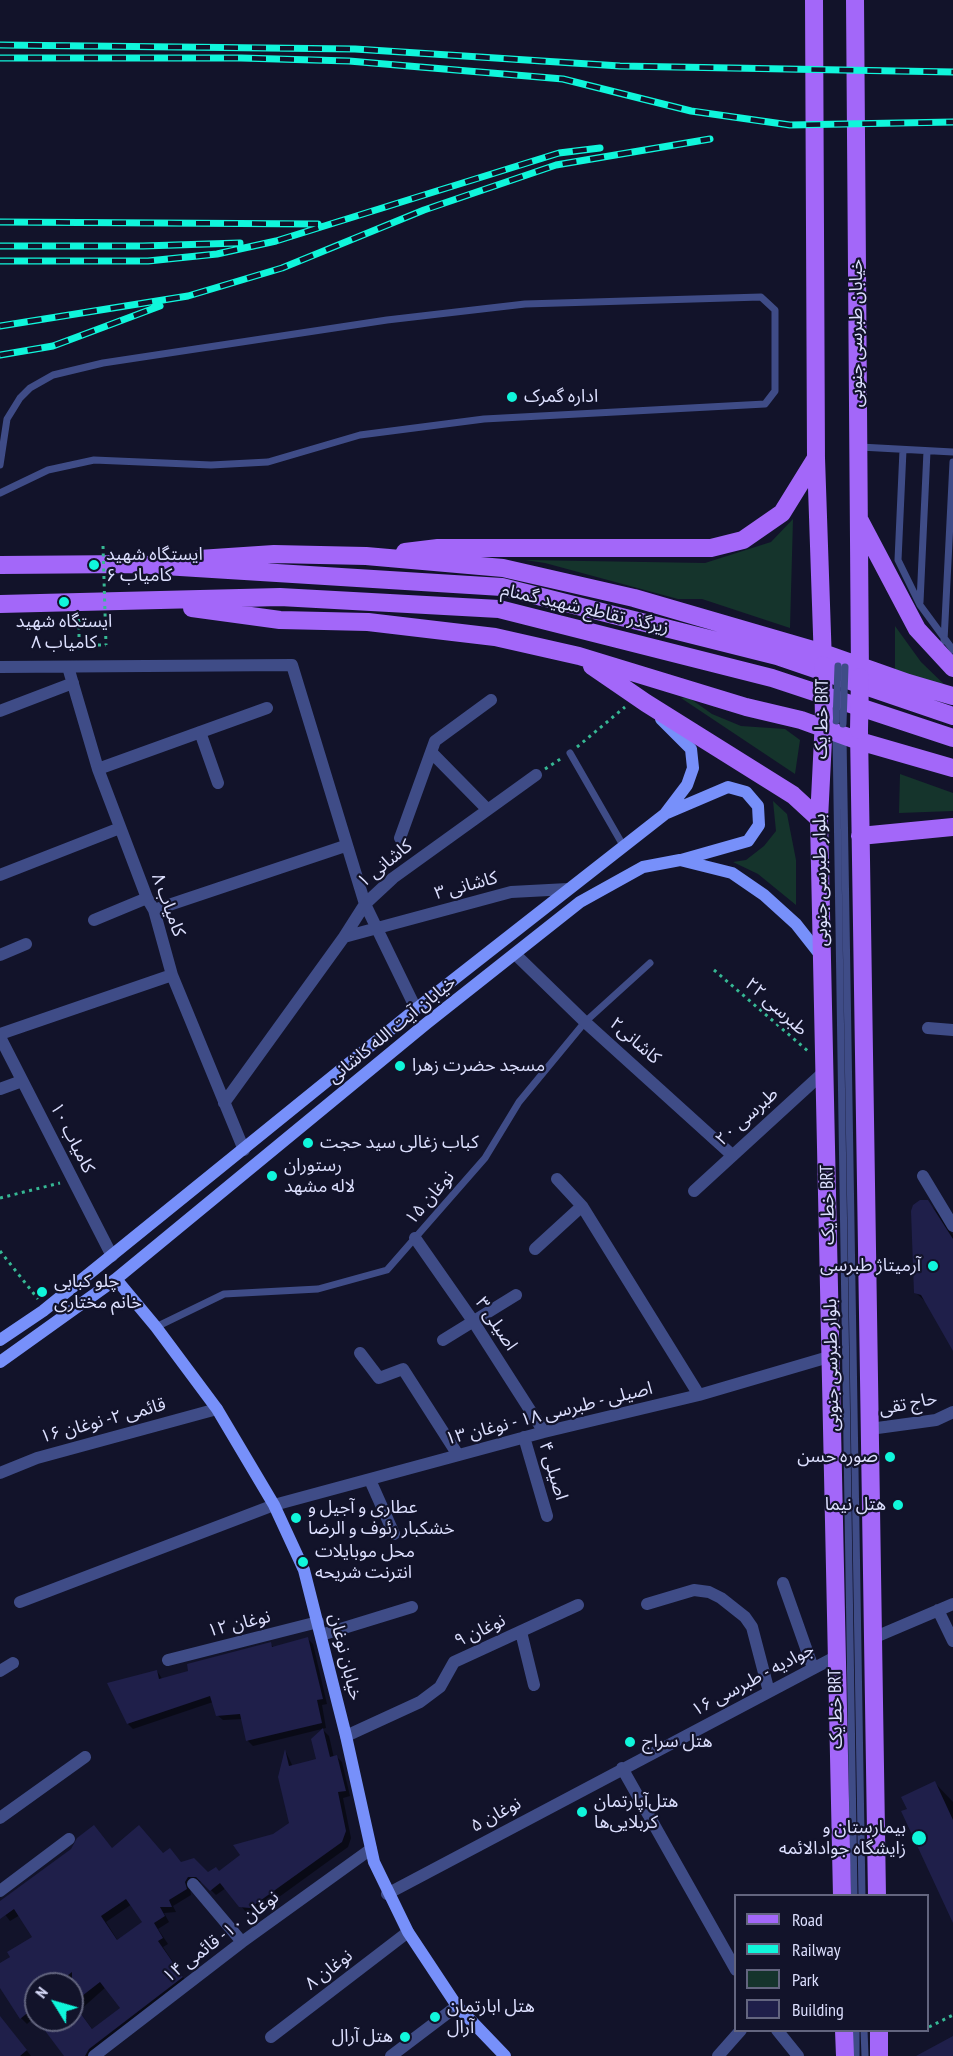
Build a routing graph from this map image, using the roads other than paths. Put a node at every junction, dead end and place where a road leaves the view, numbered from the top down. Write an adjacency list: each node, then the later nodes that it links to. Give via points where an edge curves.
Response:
1 (814, 0): 7 (main road)
2 (855, 0): 3 (main road, خیابان طبرسی جنوبی)
3 (857, 447): 4 (lane); 11 (main road, خیابان طبرسی جنوبی)
4 (903, 450): 5 (lane); 17 (lane, via 898,560)
5 (927, 451): 6 (lane); 17 (lane)
6 (953, 452)
7 (816, 458): 12 (main road, via 782,513 743,540 711,548 438,548); 21 (main road)
8 (953, 462): 18 (lane)
9 (0, 465): 10 (lane, via 7,419 30,388 53,375 103,363 387,320 525,304 761,297 775,310 775,391 765,404 484,419 360,435 268,462 211,465 94,460 48,470)
10 (0, 493)
11 (858, 517): 21 (main road, خیابان طبرسی جنوبی); 24 (main road, via 917,629)
12 (366, 556): 13 (main road, via 274,554); 21 (main road, via 503,568 634,598)
13 (132, 564): 14 (main road); 32 (main road, زیرگذر تقاطع شهید گمنام, via 502,587 777,656)
14 (0, 565)
15 (137, 601): 16 (main road); 20 (main road, via 280,621 368,622 495,637); 27 (main road, زیرگذر تقاطع شهید گمنام, via 280,597 499,609 772,678)
16 (0, 604)
17 (920, 605): 18 (lane)
18 (944, 641): 19 (lane)
19 (953, 650)
20 (579, 656): 29 (main road); 33 (main road, via 746,707)
21 (842, 664): 26 (main road); 27 (lane, خط یک BRT, bridge); 33 (main road, bridge); 33 (main road, bridge)
22 (0, 667): 23 (street)
23 (68, 667): 25 (street, کامیاب ۸); 49 (street, via 292,665)
24 (953, 668)
25 (73, 683): 31 (street); 39 (street, کامیاب ۸)
26 (953, 696)
27 (837, 699): 33 (lane, خط یک BRT, bridge); 35 (main road, زیرگذر تقاطع شهید گمنام)
28 (491, 700): 36 (street, via 435,741)
29 (642, 700): 43 (main road, خیابان آیت الله کاشانی, via 691,749 693,768 687,784); 44 (main road, via 793,795)
30 (267, 708): 34 (street)
31 (0, 711)
32 (953, 716)
33 (840, 729): 38 (main road); 44 (main road, بلوار طبرسی جنوبی); 47 (main road, بلوار طبرسی جنوبی); 134 (lane, خط یک BRT); 135 (lane, خط یک BRT)
34 (200, 732): 39 (street); 41 (street)
35 (953, 738)
36 (432, 753): 42 (street); 48 (street)
37 (570, 753): 50 (lane)
38 (953, 768)
39 (98, 770): 46 (street, کامیاب ۸)
40 (536, 775): 42 (street, کاشانی ۱)
41 (218, 783)
42 (487, 809): 55 (street, کاشانی ۱, via 393,878)
43 (665, 814): 50 (main road, خیابان آیت الله کاشانی); 51 (main road, via 728,787 746,792 758,806 759,825 748,841)
44 (819, 819): 63 (main road, بلوار طبرسی جنوبی)
45 (953, 827): 47 (main road)
46 (120, 828): 52 (street); 54 (street, کامیاب ۸)
47 (860, 836): 97 (main road, بلوار طبرسی جنوبی)
48 (400, 838)
49 (345, 846): 55 (street); 56 (street)
50 (624, 847): 53 (main road, خیابان آیت الله کاشانی)
51 (680, 860): 61 (main road, خیابان آیت الله کاشانی, via 643,867 580,902); 63 (main road, خیابان آیت الله کاشانی, via 732,873 796,924)
52 (0, 874)
53 (568, 889): 58 (street, کاشانی ۳, via 511,892); 66 (main road, خیابان آیت الله کاشانی)
54 (147, 898): 56 (street, کامیاب ۸); 57 (street)
55 (365, 904): 58 (street); 59 (street, کاشانی ۱)
56 (154, 910): 65 (street, کامیاب ۸)
57 (94, 920)
58 (375, 929): 59 (street, کاشانی ۳); 66 (street)
59 (344, 937): 74 (street, کاشانی ۱)
60 (26, 944): 62 (street)
61 (515, 954): 67 (street, کاشانی۲); 85 (main road, خیابان آیت الله کاشانی)
62 (0, 955)
63 (822, 957): 71 (main road, بلوار طبرسی جنوبی)
64 (650, 963): 67 (lane, نوغان ۱۵)
65 (172, 975): 70 (street); 74 (street, کامیاب ۸)
66 (416, 1010): 75 (main road, خیابان آیت الله کاشانی)
67 (585, 1022): 76 (street, کاشانی۲); 82 (lane, نوغان ۱۵, via 519,1102 485,1158)
68 (928, 1029): 69 (street)
69 (953, 1030)
70 (0, 1036): 72 (street, کامیاب ۱۰)
71 (825, 1063): 76 (street, طبرسی ۲۰); 92 (main road, بلوار طبرسی جنوبی)
72 (22, 1081): 73 (street); 84 (street, کامیاب ۱۰)
73 (0, 1089)
74 (224, 1103): 75 (street, کامیاب ۸)
75 (244, 1150): 84 (main road, خیابان آیت الله کاشانی)
76 (732, 1155): 79 (street, طبرسی ۲۰)
77 (923, 1176): 81 (street)
78 (557, 1179): 80 (street)
79 (694, 1191)
80 (582, 1206): 83 (street); 94 (street)
81 (953, 1226)
82 (415, 1238): 87 (street, اصیلی ۳); 88 (lane, نوغان ۱۵, via 387,1270 318,1289 224,1294)
83 (535, 1249)
84 (112, 1256): 89 (main road, خیابان آیت الله کاشانی)
85 (116, 1279): 88 (main road, خیابان نوغان); 93 (main road, خیابان آیت الله کاشانی)
86 (516, 1295): 87 (street)
87 (473, 1321): 90 (street); 98 (street, اصیلی ۳)
88 (156, 1327): 95 (main road, خیابان نوغان)
89 (0, 1340)
90 (442, 1340)
91 (360, 1353): 100 (street, via 379,1378 403,1369)
92 (832, 1356): 94 (street, اصیلی - طبرسی ۱۸ - نوغان ۱۳); 117 (main road, بلوار طبرسی جنوبی)
93 (0, 1362)
94 (699, 1395): 98 (street, اصیلی - طبرسی ۱۸ - نوغان ۱۳)
95 (217, 1409): 101 (street, قائمی ۲- نوغان ۱۶, via 37,1458); 103 (main road, خیابان نوغان)
96 (953, 1412): 97 (street, حاج تقی, via 936,1420)
97 (870, 1429): 115 (main road, بلوار طبرسی جنوبی)
98 (544, 1432): 99 (street, اصیلی - طبرسی ۱۸ - نوغان ۱۳)
99 (524, 1437): 100 (street, اصیلی - طبرسی ۱۸ - نوغان ۱۳); 104 (street, اصیلی ۴)
100 (458, 1455): 102 (street, اصیلی - طبرسی ۱۸ - نوغان ۱۳)
101 (0, 1473)
102 (370, 1480): 103 (street, اصیلی - طبرسی ۱۸ - نوغان ۱۳); 105 (street)
103 (274, 1505): 107 (street, اصیلی - طبرسی ۱۸ - نوغان ۱۳); 113 (main road, خیابان نوغان, via 304,1570)
104 (547, 1516)
105 (394, 1534)
106 (783, 1583): 120 (street)
107 (20, 1602)
108 (646, 1604): 123 (street, via 694,1590 721,1598 752,1627)
109 (953, 1604): 112 (street)
110 (578, 1605): 114 (street, نوغان ۹)
111 (412, 1607): 113 (street, نوغان ۱۲)
112 (938, 1610): 115 (street); 116 (street)
113 (320, 1629): 118 (street, نوغان ۱۲); 124 (main road, خیابان نوغان)
114 (521, 1632): 122 (street); 124 (street, نوغان ۹, via 454,1662 440,1687 420,1702)
115 (873, 1638): 136 (main road, بلوار طبرسی جنوبی)
116 (953, 1641)
117 (837, 1656): 120 (street, جوادیه - طبرسی ۱۶); 133 (main road, بلوار طبرسی جنوبی)
118 (168, 1660)
119 (13, 1663): 121 (street)
120 (813, 1668): 123 (street, جوادیه - طبرسی ۱۶)
121 (0, 1671)
122 (534, 1685)
123 (769, 1692): 126 (street, جوادیه - طبرسی ۱۶)
124 (346, 1736): 129 (main road, خیابان نوغان)
125 (85, 1757): 127 (street)
126 (622, 1768): 132 (street, نوغان ۵); 139 (street)
127 (0, 1818)
128 (69, 1839): 131 (street)
129 (371, 1849): 132 (main road, خیابان نوغان); 138 (street, نوغان ۱۰- قائمی ۱۴)
130 (193, 1884): 138 (street)
131 (0, 1891)
132 (387, 1894): 137 (main road, خیابان نوغان)
133 (842, 1894)
134 (854, 1894)
135 (862, 1894)
136 (877, 1894)
137 (408, 1932): 140 (main road, خیابان نوغان); 147 (street, نوغان ۸)
138 (242, 1942): 148 (street, نوغان ۱۰- قائمی ۱۴)
139 (734, 1968)
140 (457, 2006): 149 (street); 150 (main road, خیابان نوغان)
141 (740, 2032): 151 (street)
142 (778, 2032): 152 (street)
143 (844, 2032): 153 (main road)
144 (856, 2032): 154 (lane)
145 (864, 2032): 155 (lane)
146 (879, 2032): 156 (main road)
147 (271, 2037)
148 (94, 2056)
149 (391, 2056)
150 (505, 2056)
151 (718, 2056)
152 (798, 2056)
153 (845, 2056)
154 (856, 2056)
155 (865, 2056)
156 (879, 2056)

